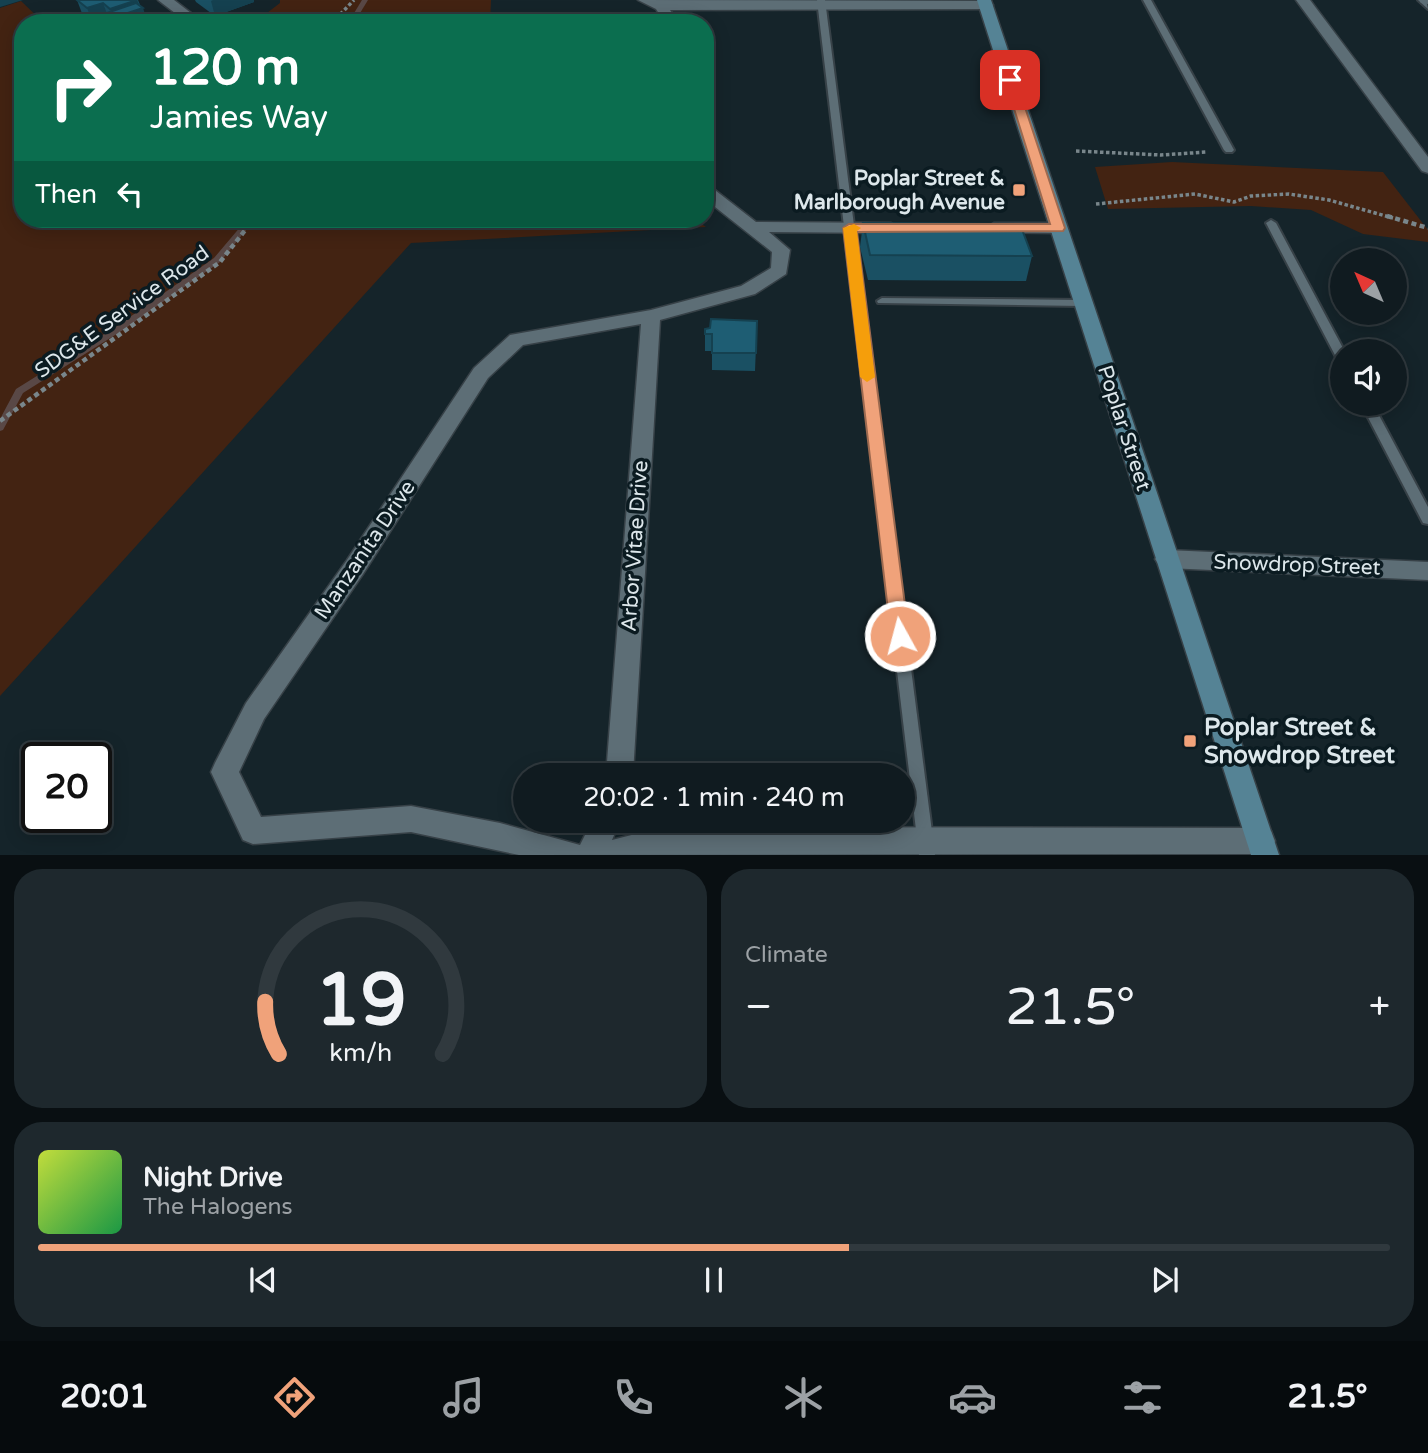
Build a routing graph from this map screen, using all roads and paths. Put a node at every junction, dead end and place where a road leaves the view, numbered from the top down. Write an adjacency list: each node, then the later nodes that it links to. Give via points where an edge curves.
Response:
1 (165, 0): 11 (street)
2 (354, 0): 12 (path)
3 (645, 0): 9 (street)
4 (1147, 0): 14 (lane)
5 (1303, 0): 16 (street)
6 (1425, 0): 10 (lane)
7 (985, 2): 8 (street); 25 (street, Poplar Street)
8 (822, 3): 9 (street); 22 (lane)
9 (661, 6): 13 (street)
10 (1428, 7)
11 (184, 14)
12 (341, 14)
13 (666, 14)
14 (1229, 150): 15 (path, via 1161,155)
15 (1076, 151)
16 (1428, 168)
17 (714, 198): 20 (street, Manzanita Drive)
18 (1096, 204): 26 (path, via 1195,194 1234,202 1289,194 1329,200)
19 (1271, 223): 30 (lane)
20 (754, 227): 22 (street); 29 (street, Manzanita Drive, via 781,250 780,270 748,290)
21 (247, 228): 32 (path, SDG&E Service Road, via 220,262)
22 (849, 228): 23 (street); 39 (lane)
23 (915, 228)
24 (981, 228): 25 (street)
25 (1058, 228): 28 (street, Poplar Street)
26 (1428, 228)
27 (883, 300): 28 (lane)
28 (1082, 303): 34 (street, Poplar Street)
29 (651, 316): 36 (street, Arbor Vitae Drive); 41 (street, Manzanita Drive, via 517,340 481,373 255,711 225,772 253,831 411,819)
30 (1332, 339)
31 (1373, 416): 33 (lane)
32 (0, 421)
33 (1428, 519)
34 (1167, 559): 35 (street, Snowdrop Street); 40 (street, Poplar Street)
35 (1428, 570)
36 (621, 763)
37 (600, 833): 42 (street)
38 (1060, 847): 39 (street); 40 (street)
39 (926, 848): 43 (street, via 663,840)
40 (1263, 848)
41 (571, 855)
42 (590, 855)
43 (605, 855)

